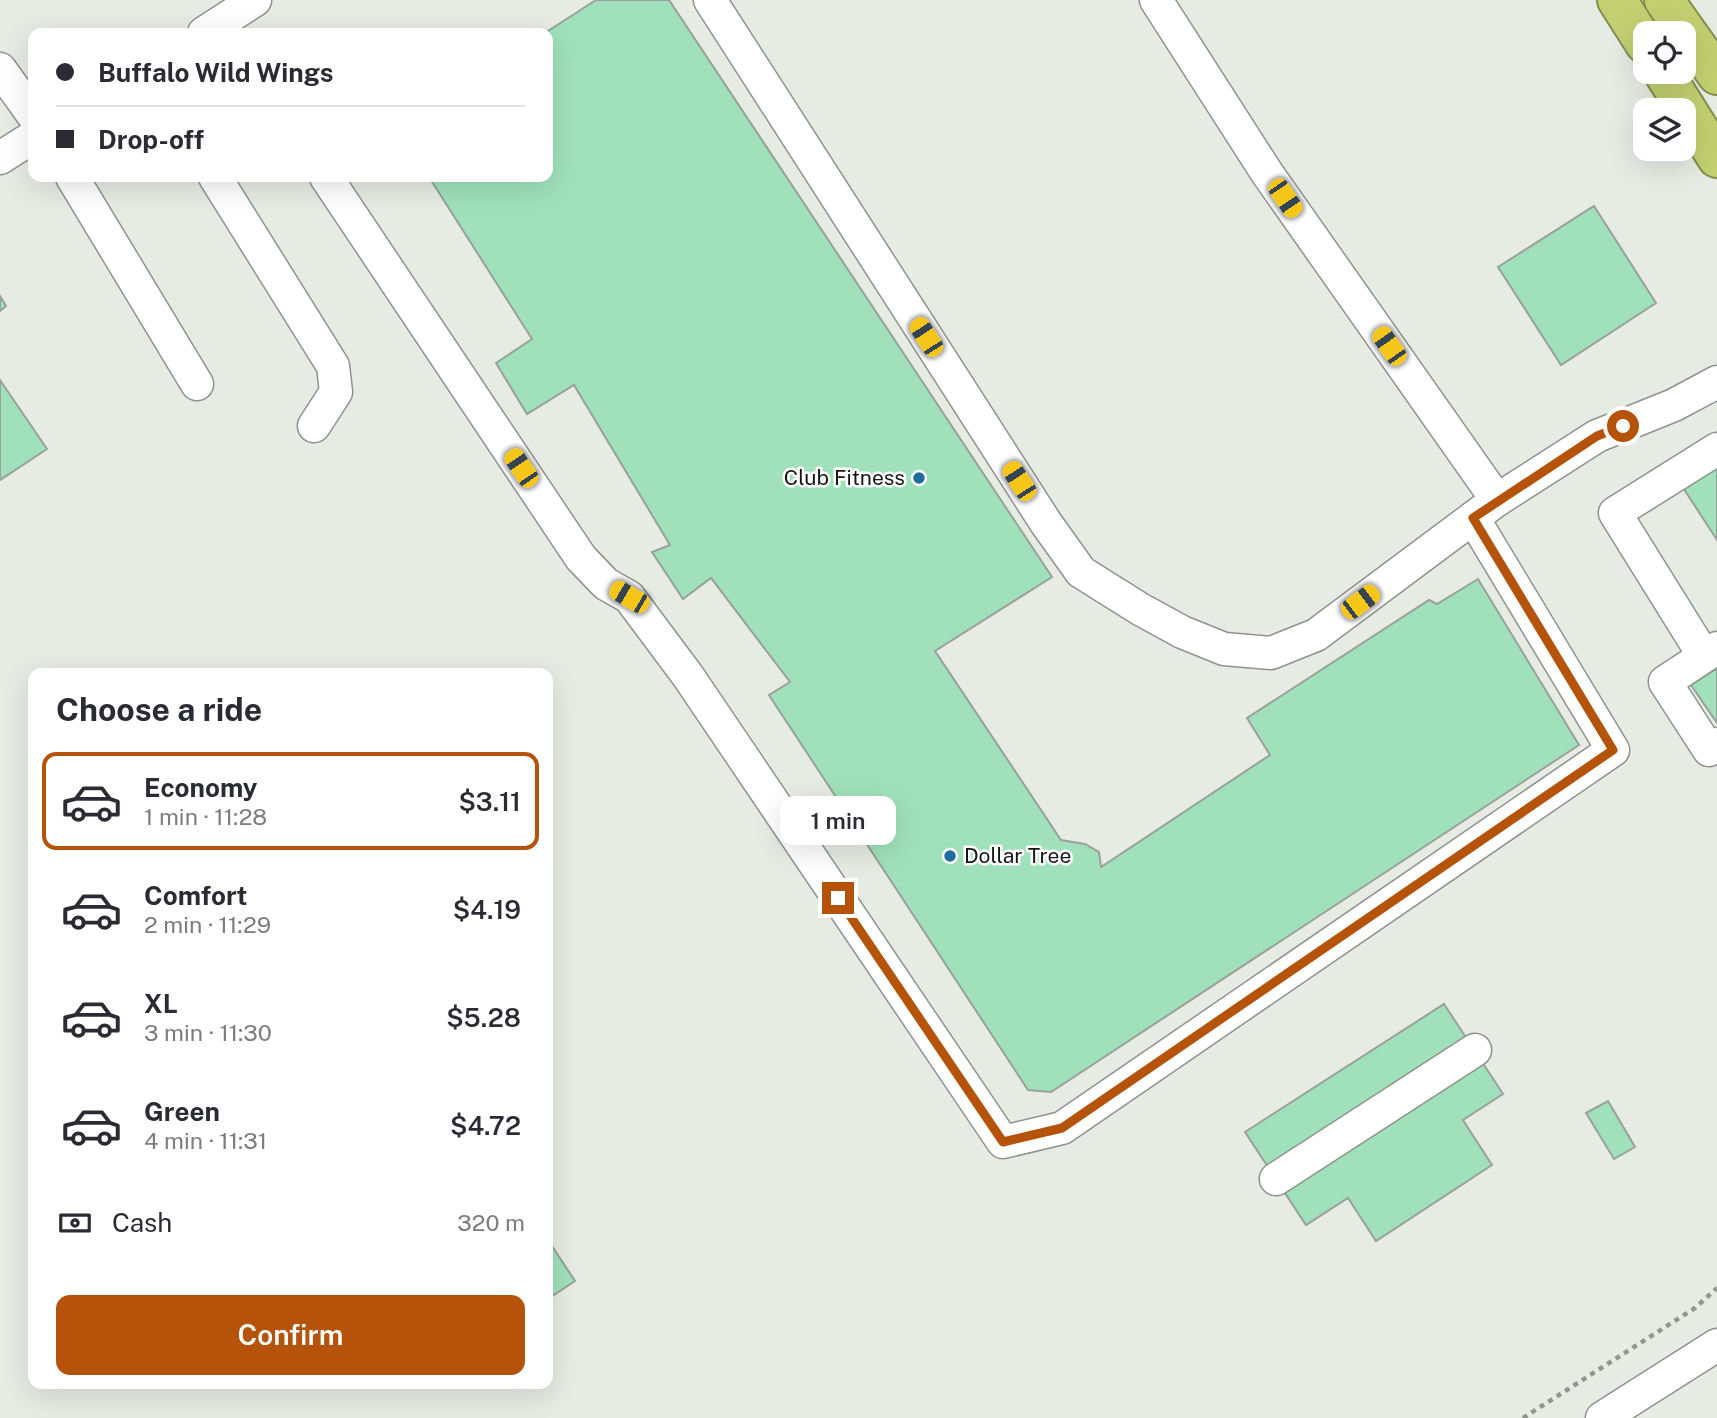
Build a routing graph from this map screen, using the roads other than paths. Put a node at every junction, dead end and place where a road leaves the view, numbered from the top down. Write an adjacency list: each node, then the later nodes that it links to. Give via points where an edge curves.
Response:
1 (710, 0): 22 (street, via 1081,572 1182,632 1224,649 1271,653 1316,635)
2 (1156, 0): 22 (street)
3 (1617, 0): 6 (highway)
4 (1664, 0): 9 (highway)
5 (243, 16): 7 (street)
6 (1633, 25)
7 (215, 28)
8 (0, 69): 11 (street)
9 (1717, 75)
10 (1670, 84): 14 (highway)
11 (28, 108)
12 (28, 140): 13 (street)
13 (0, 158)
14 (1717, 158)
15 (75, 182): 19 (street)
16 (218, 182): 20 (street, via 332,366 336,392)
17 (329, 182): 22 (street, via 581,558 606,584 629,597 688,676 1003,1142 1062,1128 1613,750)
18 (1717, 382): 22 (street, via 1597,436)
19 (197, 384)
20 (314, 426)
21 (1717, 449): 23 (street, via 1615,513)
22 (1485, 509)
23 (1710, 652): 24 (street, via 1665,682 1709,750)
24 (1717, 744)
25 (1475, 1051): 26 (street)
26 (1276, 1179)
27 (1717, 1345): 28 (street)
28 (1602, 1418)

